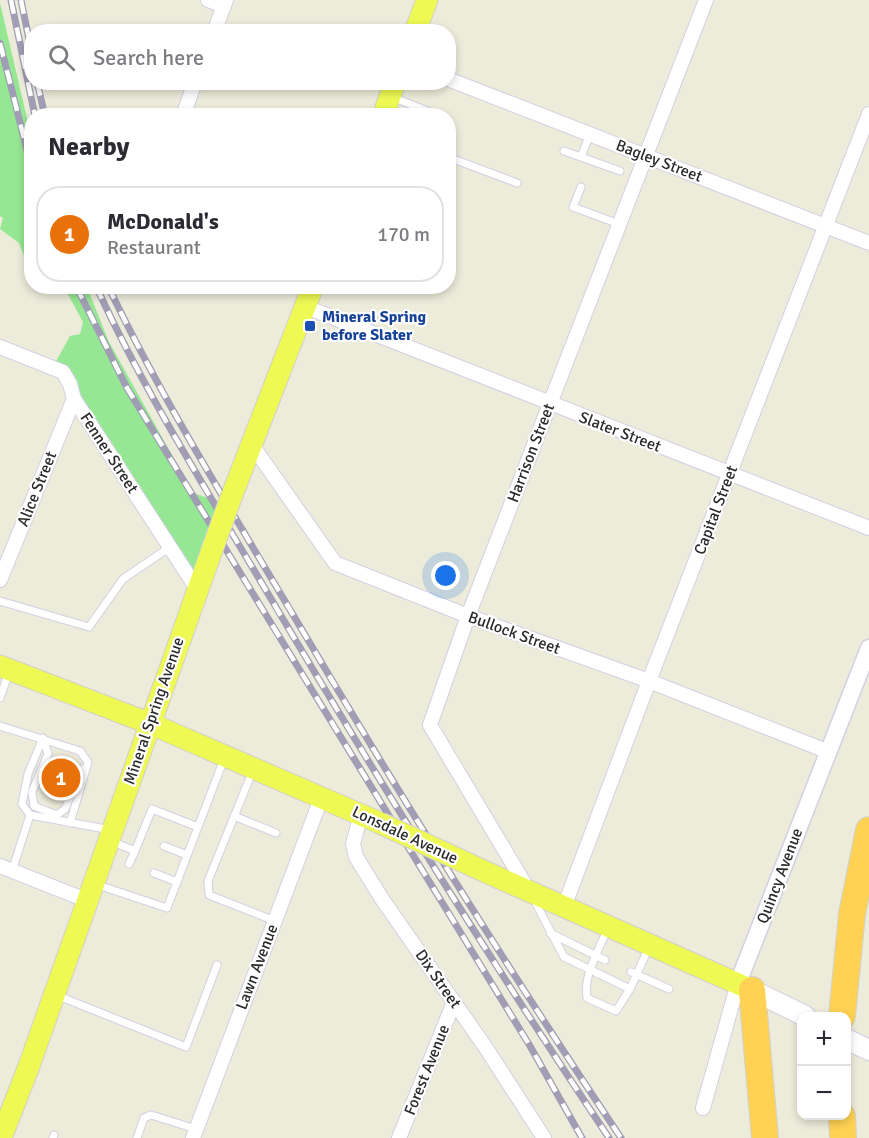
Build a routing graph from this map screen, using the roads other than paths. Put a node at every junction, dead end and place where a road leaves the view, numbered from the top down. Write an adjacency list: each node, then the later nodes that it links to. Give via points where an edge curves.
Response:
1 (208, 0): 4 (street)
2 (427, 0): 6 (main road)
3 (706, 0): 15 (street, Harrison Street)
4 (225, 3): 5 (street)
5 (217, 24)
6 (418, 24)
7 (456, 83): 13 (street, Bagley Street)
8 (192, 90): 10 (street)
9 (389, 98): 11 (lane)
10 (186, 108)
11 (417, 108)
12 (869, 114): 22 (street, Capital Street)
13 (590, 134): 15 (street, Bagley Street); 16 (lane)
14 (564, 151): 16 (lane)
15 (645, 156): 21 (street, Harrison Street); 22 (street, Bagley Street)
16 (581, 157): 18 (lane)
17 (456, 160): 19 (lane)
18 (620, 171)
19 (517, 183)
20 (581, 187): 21 (lane, via 573,207)
21 (619, 225): 28 (street, Harrison Street)
22 (825, 225): 23 (street, Bagley Street); 30 (street, Capital Street)
23 (869, 243)
24 (311, 294): 25 (main road, Mineral Spring Avenue)
25 (306, 307): 28 (street, Slater Street); 29 (main road, Mineral Spring Avenue)
26 (0, 347): 27 (street, Fenner Street, via 63,372)
27 (74, 399): 32 (street, Fenner Street); 33 (street, Alice Street)
28 (550, 405): 30 (street, Slater Street); 36 (street, Harrison Street)
29 (252, 445): 34 (main road, Mineral Spring Avenue, bridge); 36 (street, Bullock Street, via 335,563)
30 (730, 475): 31 (street, Slater Street); 39 (street, Capital Street)
31 (869, 528)
32 (170, 547): 34 (street, Fenner Street); 35 (lane, via 123,579 89,627)
33 (0, 580)
34 (197, 589): 41 (main road, Mineral Spring Avenue)
35 (0, 601)
36 (468, 616): 39 (street, Bullock Street); 65 (street, Harrison Street, via 430,725)
37 (869, 648): 44 (street, Quincy Avenue)
38 (5, 668): 40 (lane); 41 (main road, Lonsdale Avenue)
39 (649, 681): 44 (street, Bullock Street); 66 (street, Capital Street)
40 (0, 698)
41 (150, 724): 45 (main road, Lonsdale Avenue); 56 (main road, Mineral Spring Avenue)
42 (0, 726): 43 (lane)
43 (43, 738): 46 (lane, via 80,751); 46 (lane, via 48,754 32,792 34,806 57,815 65,809 81,769); 49 (lane, via 28,774 22,804)
44 (829, 752): 76 (street, Quincy Avenue)
45 (225, 756): 47 (main road, Lonsdale Avenue); 53 (lane)
46 (88, 762): 52 (lane)
47 (254, 767): 48 (main road, Lonsdale Avenue); 50 (lane)
48 (322, 796): 51 (main road, Lonsdale Avenue); 67 (street, Lawn Avenue)
49 (30, 815): 52 (lane); 61 (lane)
50 (234, 816): 55 (lane); 67 (lane, via 208,880 209,895)
51 (371, 818): 65 (main road, Lonsdale Avenue, bridge); 80 (street, Dix Street, via 353,844 356,857)
52 (70, 823): 56 (lane)
53 (198, 827): 58 (lane, via 153,809); 59 (lane)
54 (869, 830): 81 (highway, via 852,914)
55 (276, 833)
56 (110, 835): 58 (lane); 64 (main road, Mineral Spring Avenue)
57 (164, 846): 59 (lane)
58 (135, 851): 60 (lane)
59 (187, 855): 63 (lane)
60 (129, 864)
61 (6, 868): 64 (street)
62 (154, 873): 63 (lane)
63 (177, 882): 64 (lane, via 166,908)
64 (90, 891): 79 (main road, Mineral Spring Avenue)
65 (530, 892): 66 (main road, Lonsdale Avenue); 69 (lane)
66 (564, 907): 68 (main road, Lonsdale Avenue)
67 (275, 921): 87 (street, Lawn Avenue)
68 (608, 927): 70 (main road, Lonsdale Avenue); 71 (lane)
69 (550, 933): 71 (lane); 74 (lane, via 564,957)
70 (650, 944): 75 (lane); 76 (main road, Lonsdale Avenue)
71 (596, 956): 72 (lane); 74 (lane)
72 (605, 960)
73 (217, 965): 79 (lane, via 186,1047)
74 (591, 970): 77 (lane); 77 (lane, via 585,988 587,998 616,1011)
75 (633, 973): 77 (lane); 78 (lane)
76 (745, 987): 82 (main road, Lonsdale Avenue); 85 (street, Quincy Avenue); 92 (highway)
77 (630, 989)
78 (669, 989)
79 (53, 994): 88 (main road, Mineral Spring Avenue)
80 (454, 1002): 90 (street, Forest Avenue); 91 (street, Dix Street)
81 (842, 1012)
82 (797, 1013)
83 (851, 1041): 84 (main road)
84 (869, 1050)
85 (703, 1108)
86 (842, 1120): 93 (highway)
87 (195, 1134): 89 (lane, via 151,1115 144,1118)
88 (0, 1138)
89 (137, 1138)
90 (399, 1138)
91 (544, 1138)
92 (765, 1138)
93 (843, 1138)

